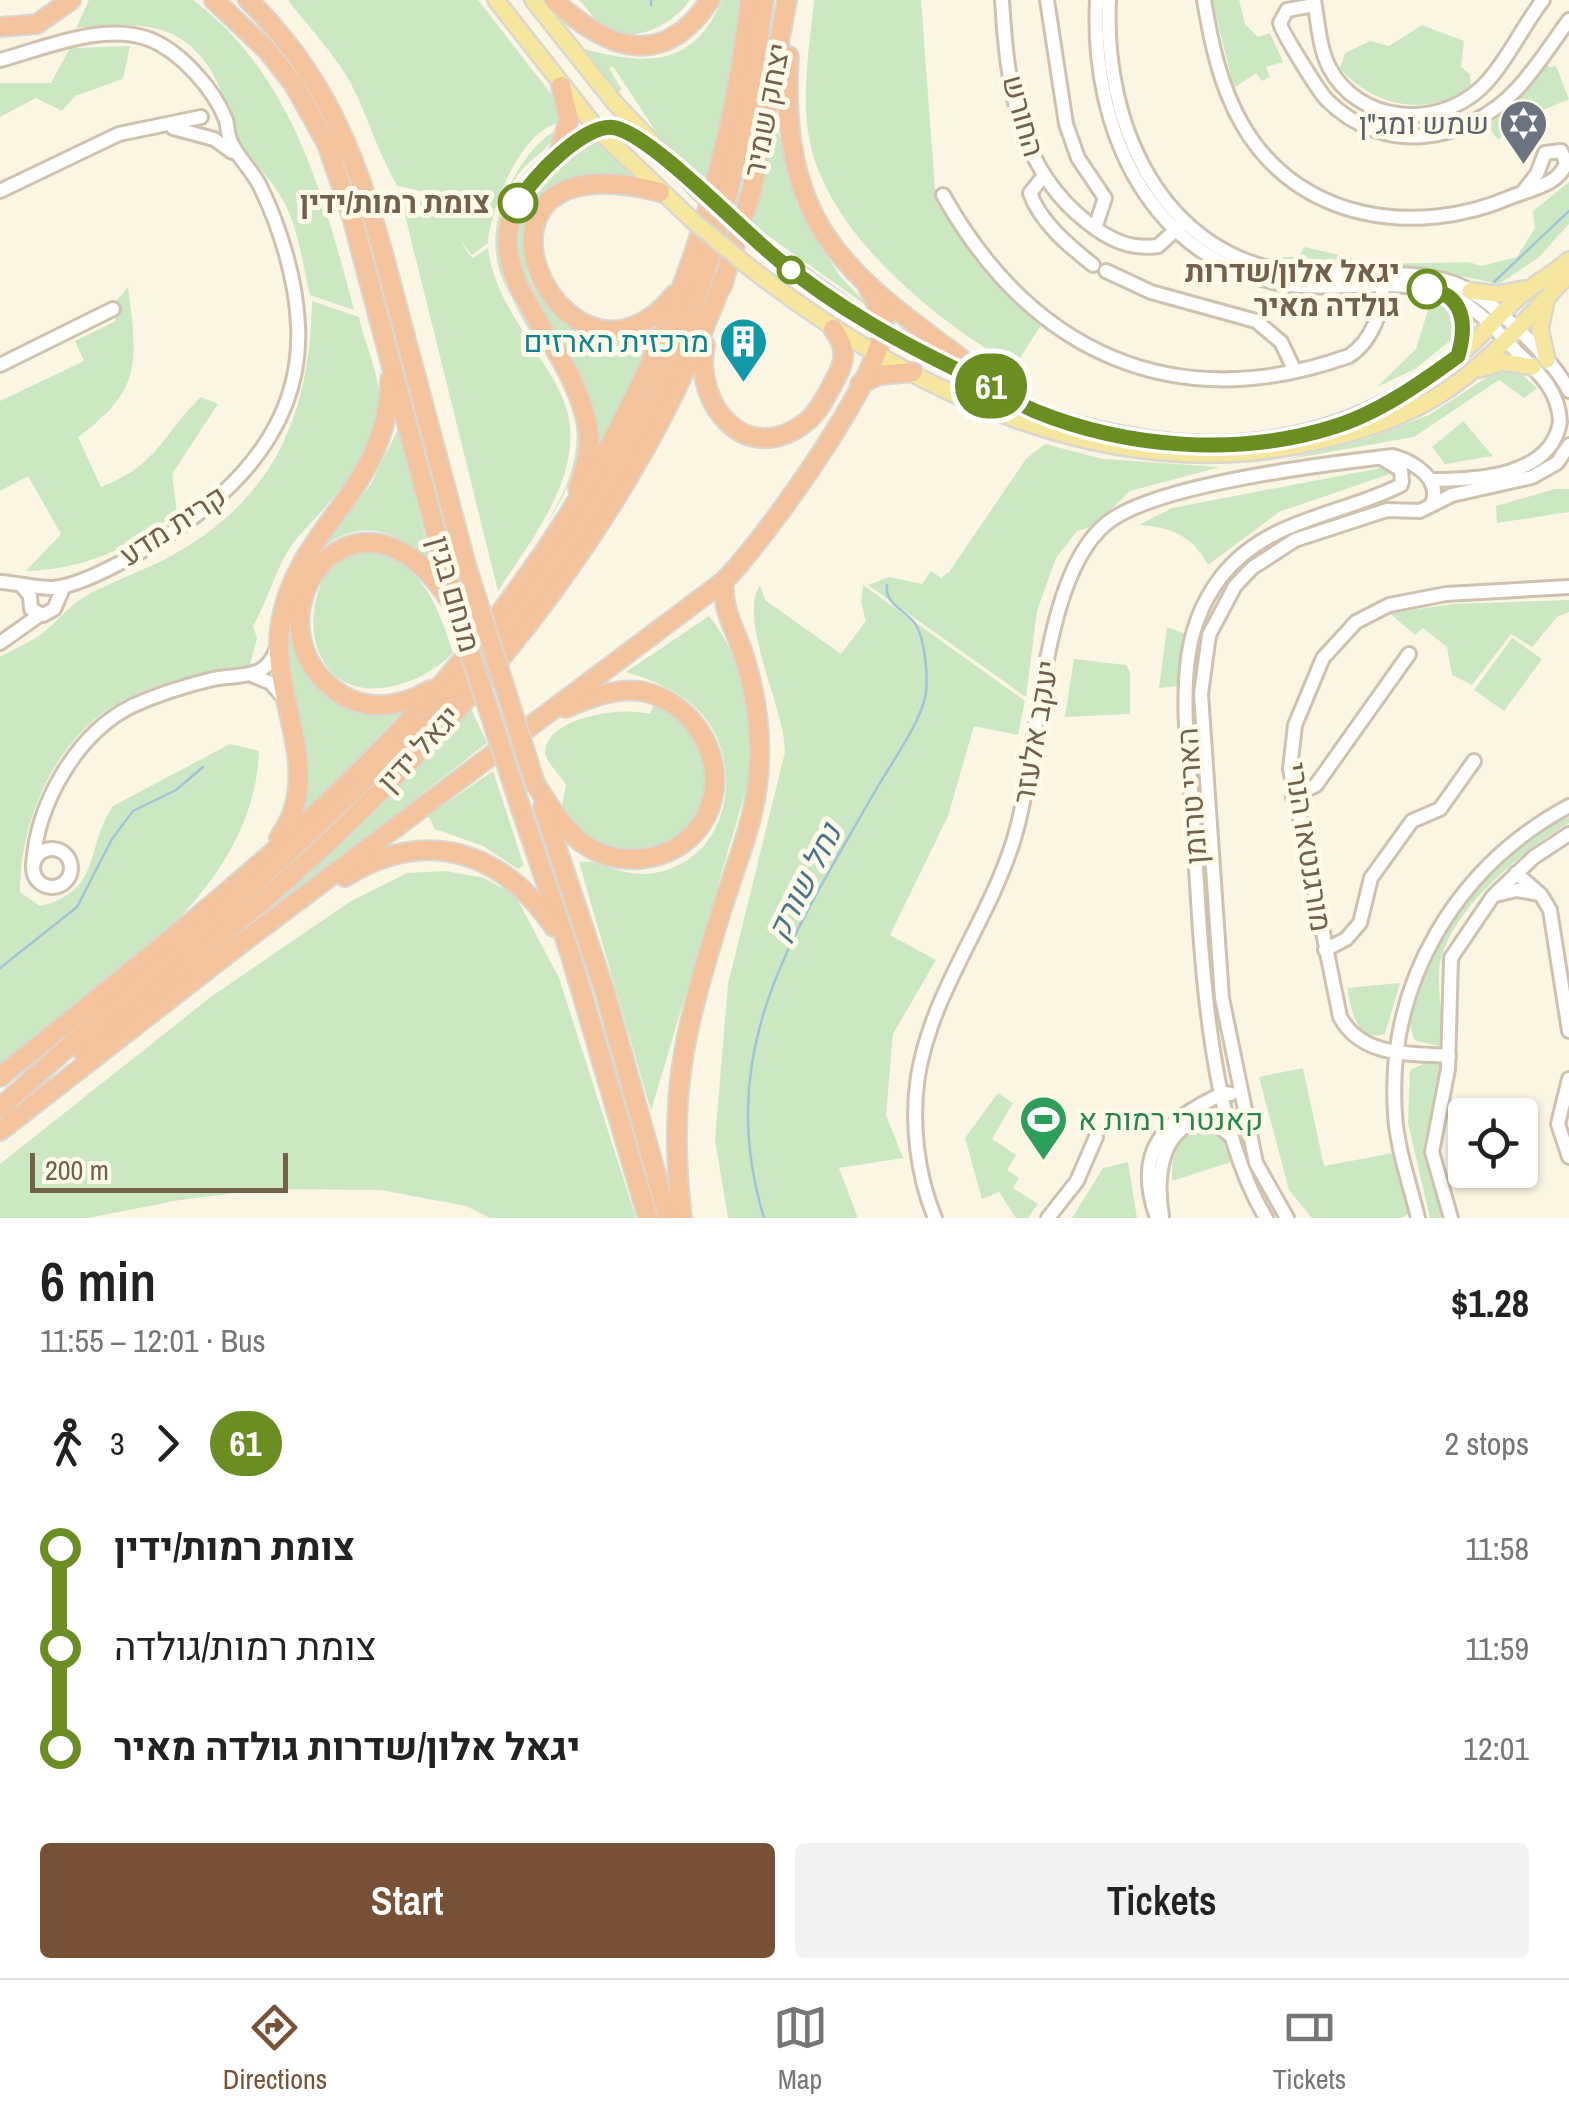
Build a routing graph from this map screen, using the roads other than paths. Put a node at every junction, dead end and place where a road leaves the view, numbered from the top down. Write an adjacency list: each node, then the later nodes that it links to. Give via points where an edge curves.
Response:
1 (70, 0): 19 (highway, via 37,24)
2 (214, 0): 54 (highway, מנחם בגין, via 268,51 320,129)
3 (248, 0): 86 (highway, מנחם בגין, bridge, via 308,66 348,142)
4 (496, 0): 22 (main road)
5 (533, 0): 31 (main road)
6 (554, 0): 7 (highway, via 601,37 635,46 676,37)
7 (710, 0)
8 (750, 0): 43 (highway, via 719,166)
9 (764, 0): 41 (highway, יצחק שמיר)
10 (790, 0): 41 (highway, יצחק שמיר, via 752,189); 46 (highway, via 787,117 800,185 818,227)
11 (1002, 0): 33 (street, החורש, via 1013,95)
12 (1047, 0): 39 (street, via 1066,124 1078,158 1105,198)
13 (1096, 0): 38 (street, via 1098,68 1110,126 1142,191)
14 (1109, 0): 38 (street, via 1111,67 1122,122)
15 (1204, 0): 36 (street, via 1218,64 1241,123 1274,164 1312,192 1368,216 1413,220 1472,213)
16 (1543, 0): 17 (street, via 1477,92 1441,110 1401,115 1364,104 1339,83 1324,52)
17 (1314, 2): 18 (street, via 1287,10 1280,28 1321,94 1364,128 1408,138 1452,131 1484,116 1518,88)
18 (1569, 20)
19 (0, 27)
20 (0, 60): 21 (street, קרית מדע, via 87,37 135,35 176,54)
21 (202, 86): 23 (street, קרית מדע); 24 (street)
22 (561, 86): 27 (main road); 30 (highway, via 569,119)
23 (220, 112): 24 (street, קרית מדע); 26 (street, קרית מדע)
24 (202, 115): 25 (street, קרית מדע); 28 (street)
25 (161, 126): 28 (street, קרית מדע); 34 (street, קרית מדע, via 107,139)
26 (226, 129): 28 (street); 32 (street, קרית מדע)
27 (596, 129): 30 (highway); 31 (highway, via 620,129); 35 (main road)
28 (208, 137): 32 (street, קרית מדע)
29 (1565, 147): 36 (street, via 1545,152); 36 (street, via 1561,175)
30 (558, 156): 72 (highway, via 522,195 508,246 518,287 572,381 588,429 588,455)
31 (664, 157): 53 (main road, bridge, via 756,242)
32 (245, 163): 77 (street, קרית מדע, via 270,212 296,308 294,370 278,419 242,477 207,510 118,564)
33 (1042, 178): 39 (street, החורש); 61 (street, via 1030,193 1034,204 1099,268 1150,292 1268,328)
34 (0, 191)
35 (660, 192): 43 (highway, via 604,182 566,189 534,227 532,258 555,302 603,328 646,322); 52 (main road, bridge)
36 (1522, 193)
37 (943, 195): 61 (street, via 1001,278 1046,321 1092,351 1145,370 1209,381)
38 (1178, 225): 39 (street, החורש, via 1131,246); 44 (street, via 1277,270)
39 (1095, 228)
40 (1569, 260): 45 (main road)
41 (716, 272): 52 (highway, via 702,376 714,410 740,431 782,434 812,416 845,361); 108 (highway, יגאל ידין, via 603,486 462,680 316,830); 110 (highway, יגאל ידין, via 692,362 638,462 554,588 471,692 330,840)
42 (1569, 274): 49 (main road)
43 (685, 278): 72 (highway, via 640,394)
44 (1380, 284): 47 (street, via 1440,279); 48 (street); 61 (street, via 1367,339 1348,356)
45 (1533, 286): 47 (main road, via 1498,294); 51 (main road)
46 (869, 290): 53 (highway, via 882,310); 65 (highway)
47 (1470, 291): 51 (street)
48 (1448, 294): 51 (street); 57 (main road, via 1464,323)
49 (1546, 298): 55 (main road); 58 (main road)
50 (113, 308): 59 (street)
51 (1495, 321): 55 (street); 57 (main road)
52 (833, 329): 56 (main road)
53 (885, 332): 56 (highway); 65 (main road)
54 (384, 336): 76 (highway, מנחם בגין); 79 (highway, via 390,378 383,438 299,571)
55 (1511, 336): 58 (street); 62 (main road)
56 (877, 354): 60 (main road); 63 (highway)
57 (1458, 356): 65 (main road, via 1354,420 1239,444 1164,442 1097,430)
58 (1540, 363): 62 (main road, via 1503,362); 64 (street); 68 (street, via 1560,412 1558,433 1545,454 1519,469)
59 (0, 365)
60 (913, 372): 62 (main road, via 1044,432 1128,449 1219,456 1356,432 1414,409); 63 (highway)
61 (1295, 372)
62 (1472, 372)
63 (860, 385): 73 (highway, via 783,513)
64 (1569, 392)
65 (1014, 400)
66 (1569, 445): 70 (street, via 1545,471)
67 (1381, 458): 68 (street, via 1406,460); 69 (street, via 1401,470); 118 (street, יעקב אלעזר, via 1154,498 1106,524 1075,561 1056,618 1019,825 926,1040 916,1124)
68 (1428, 478): 69 (street, via 1414,474); 70 (street, via 1436,493)
69 (1401, 483): 71 (street); 103 (street, הארי טרומן, via 1288,525 1242,555 1204,602 1193,630 1185,697 1204,982)
70 (1432, 504): 71 (street, via 1420,511)
71 (1406, 508): 107 (street, הארי טרומן, via 1313,533 1277,550 1235,586 1208,635 1201,694 1218,963)
72 (570, 513): 82 (highway)
73 (724, 581): 84 (highway); 117 (highway, via 726,615 756,702 759,760 754,801 681,1053 674,1107)
74 (0, 582): 77 (street, via 20,584)
75 (1569, 587): 87 (street, מורגנטאו הנרי, via 1422,597 1389,604 1356,622 1323,658 1300,706)
76 (448, 590): 82 (highway, via 399,548 363,540 335,550 314,571 299,622 309,660 347,698 401,704); 99 (highway, מנחם בגין, bridge)
77 (41, 599): 78 (street, via 28,626)
78 (0, 644)
79 (278, 645): 81 (street, via 266,666); 83 (highway)
80 (1409, 654): 87 (street, via 1316,785)
81 (246, 674): 83 (street, via 268,681); 89 (street, via 132,706 111,720 62,776)
82 (446, 678): 95 (highway, via 364,767)
83 (284, 697): 95 (highway, via 299,760 295,811 269,850)
84 (530, 726): 86 (highway, via 602,694 656,696 699,731 714,781 696,832 671,851 640,860 611,857 582,842); 97 (highway)
85 (1474, 761): 98 (street, via 1444,804 1412,821 1371,878 1360,923)
86 (534, 783): 116 (highway, מנחם בגין, via 604,992)
87 (1293, 798): 98 (street, מורגנטאו הנרי)
88 (1569, 806): 101 (street, via 1498,854 1450,909 1414,981)
89 (37, 831): 91 (street); 92 (street)
90 (1569, 834): 93 (street)
91 (55, 849): 92 (street, via 44,850); 92 (street, via 70,863 61,884 38,881)
92 (33, 864)
93 (1516, 872): 94 (street); 96 (street)
94 (1541, 895): 96 (street, via 1517,890); 100 (street, via 1554,924)
95 (222, 896): 104 (highway)
96 (1493, 896): 102 (street, via 1451,958)
97 (243, 942): 99 (highway, via 383,857 436,850 476,859 514,880); 110 (highway)
98 (1325, 950): 101 (street, מורגנטאו הנרי, via 1346,1028 1370,1046)
99 (570, 953): 115 (highway, מנחם בגין)
100 (1569, 1031)
101 (1397, 1052): 102 (street, מורגנטאו הנרי); 114 (street, via 1395,1118)
102 (1449, 1056): 123 (street, via 1432,1152)
103 (1218, 1066): 106 (street, הארי טרומן); 109 (street, via 1208,1091)
104 (1, 1076)
105 (1569, 1079): 113 (street, via 1558,1124)
106 (1224, 1093): 107 (street); 109 (street); 112 (street, הארי טרומן)
107 (1242, 1101): 122 (street, הארי טרומן, via 1256,1163)
108 (0, 1108)
109 (1191, 1108): 120 (street, via 1154,1146 1149,1179)
110 (0, 1131)
111 (1096, 1137): 119 (street, via 1076,1181)
112 (1234, 1142): 120 (street, via 1221,1126 1202,1120 1174,1136 1160,1173); 121 (street, הארי טרומן)
113 (1569, 1157)
114 (1417, 1216)
115 (648, 1218)
116 (668, 1218)
117 (682, 1218)
118 (935, 1218)
119 (1048, 1218)
120 (1160, 1218)
121 (1266, 1218)
122 (1287, 1218)
123 (1451, 1218)

